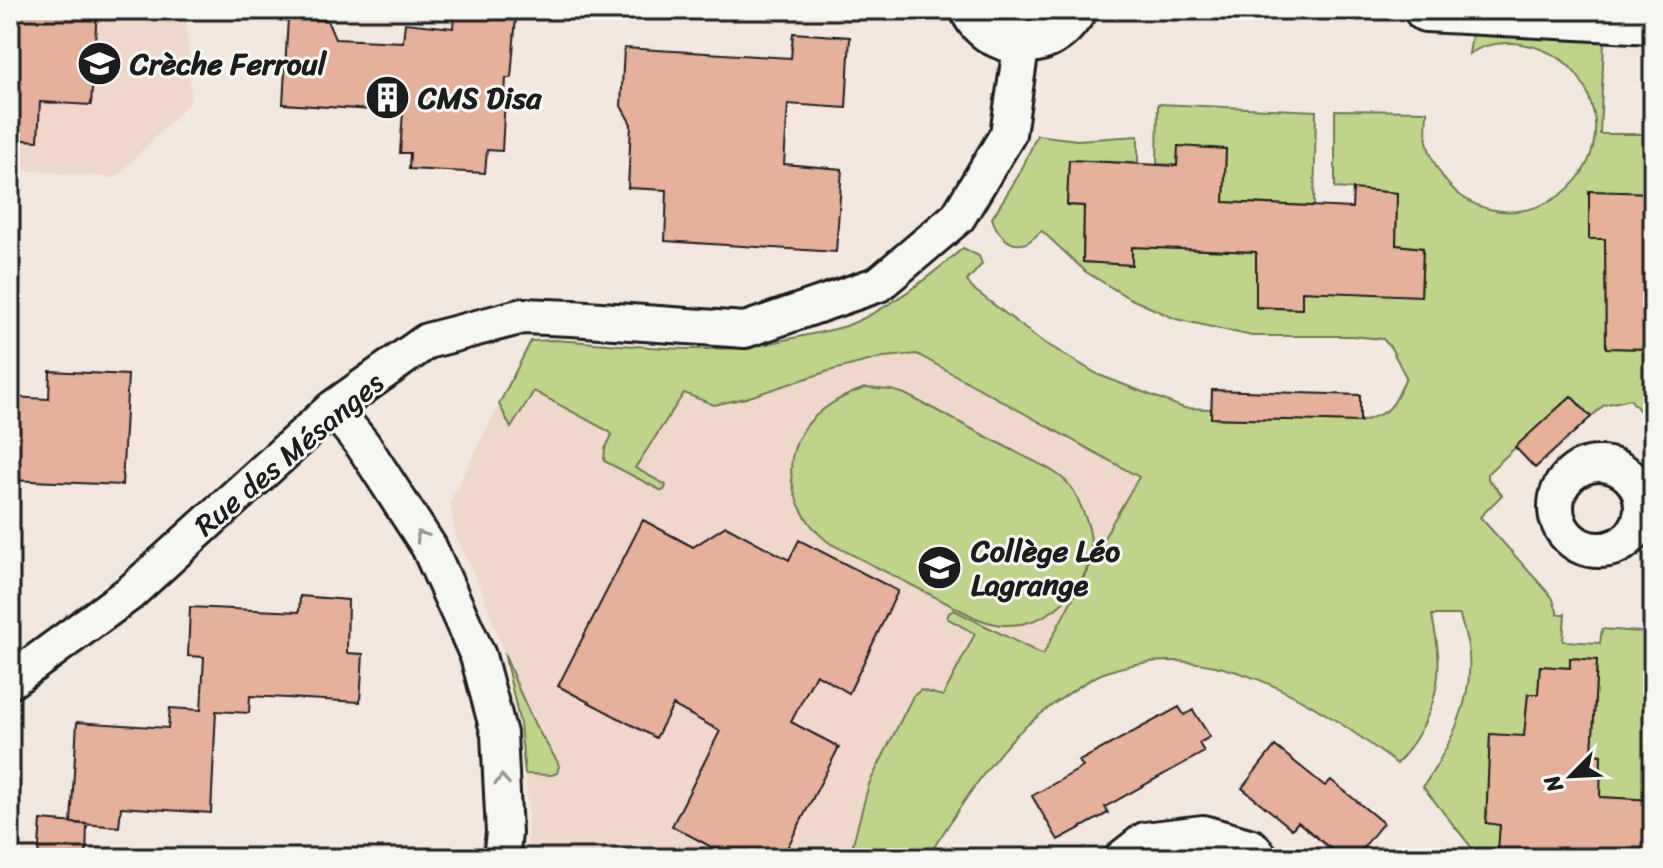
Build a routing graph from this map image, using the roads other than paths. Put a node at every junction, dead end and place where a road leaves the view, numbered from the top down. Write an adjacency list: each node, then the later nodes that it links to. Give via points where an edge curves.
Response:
1 (972, 10): 5 (street, via 988,31)
2 (1075, 10): 5 (street, via 1045,38)
3 (1426, 10): 4 (street)
4 (1653, 22)
5 (1022, 42): 6 (street, Rue des Mésanges, via 1008,134 958,217 879,284 745,330 523,316 427,341)
6 (333, 408): 7 (street, Rue des Mésanges, via 130,593); 8 (street, one-way to 6, via 499,734 478,656 429,547)
7 (10, 681)
8 (501, 858)
9 (1122, 858): 10 (street, via 1145,840 1203,833 1252,847)
10 (1261, 858)

